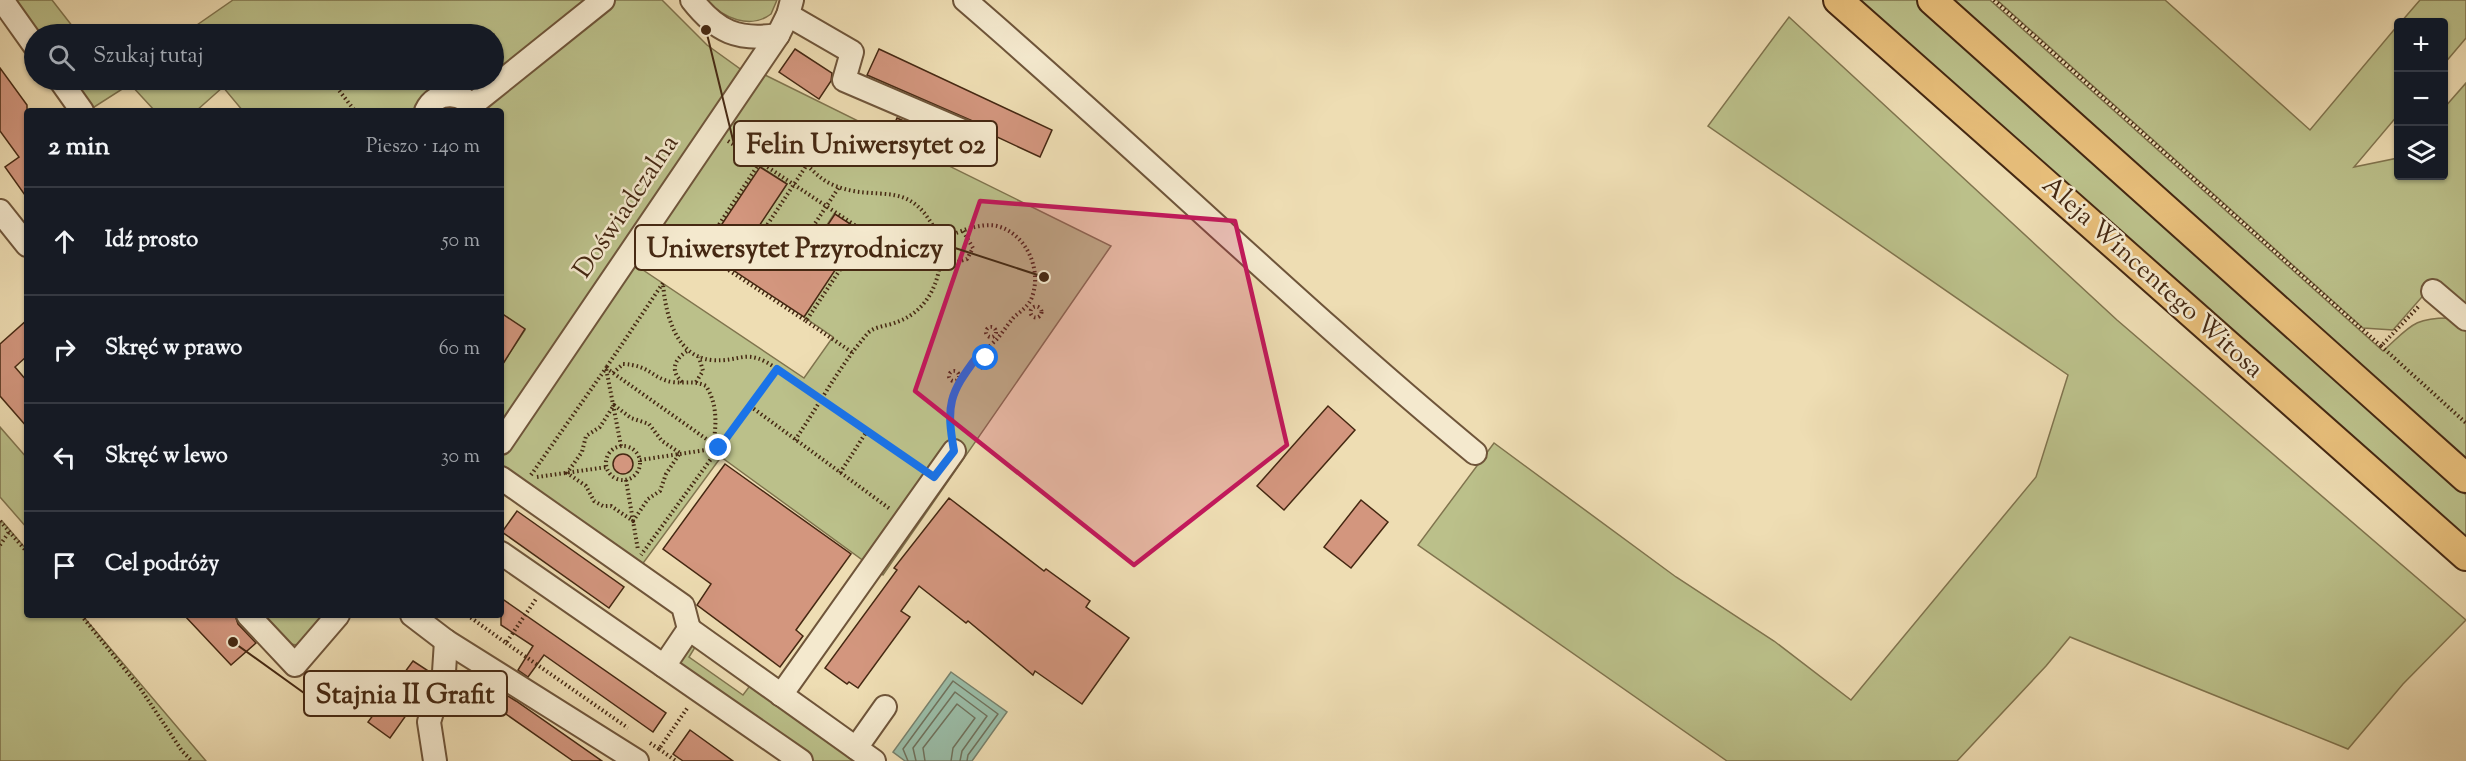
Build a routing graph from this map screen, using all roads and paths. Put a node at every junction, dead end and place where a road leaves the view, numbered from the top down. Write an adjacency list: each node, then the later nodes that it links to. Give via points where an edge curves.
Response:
1 (2, 0): 9 (street)
2 (603, 0): 11 (street)
3 (692, 0): 10 (street, via 706,17 728,31 753,39)
4 (1838, 0): 73 (main road, Aleja Wincentego Witosa)
5 (1932, 0): 63 (main road)
6 (1994, 0): 36 (path)
7 (968, 1): 57 (street, via 1396,387)
8 (790, 8): 10 (street, Doświadczalna); 20 (street, via 852,52 844,80)
9 (24, 31)
10 (778, 35): 50 (street, Doświadczalna)
11 (504, 83)
12 (67, 90): 15 (street)
13 (339, 90): 16 (path)
14 (496, 90): 18 (street)
15 (80, 108)
16 (353, 108)
17 (428, 108): 18 (street, via 443,96 462,97)
18 (474, 108)
19 (720, 135): 21 (path)
20 (984, 140)
21 (762, 163): 22 (path, via 772,150 784,147); 23 (path); 35 (path, via 700,252)
22 (806, 166): 23 (path); 24 (path)
23 (794, 184): 25 (path); 28 (path)
24 (839, 187): 25 (path); 29 (path, via 905,198 923,212)
25 (826, 206): 32 (path); 35 (path, via 865,232)
26 (0, 211): 30 (street)
27 (963, 231): 29 (path); 31 (path, via 973,248 967,259 957,262); 55 (path, via 997,226 1020,240 1033,261 1034,275 1029,308 996,337 959,380 948,416)
28 (760, 236)
29 (940, 240): 31 (path)
30 (24, 241)
31 (941, 255): 38 (path, via 934,288 918,311 907,319 871,330)
32 (793, 257)
33 (2433, 291): 34 (street); 36 (path)
34 (2466, 320)
35 (806, 321): 38 (path)
36 (2381, 346): 48 (path)
37 (689, 350): 39 (path); 40 (path, via 670,323 663,283); 43 (path, via 674,368)
38 (853, 353): 45 (path)
39 (699, 357): 41 (path, via 719,360 749,355); 44 (path, via 703,371)
40 (606, 368): 42 (path); 46 (path); 60 (path, via 528,478)
41 (777, 369): 45 (path); 47 (path)
42 (613, 373): 43 (path, via 623,364 641,366 664,380); 52 (path)
43 (682, 382): 44 (path)
44 (695, 382): 52 (path, via 706,386 712,395 716,418)
45 (822, 400): 49 (path); 51 (path)
46 (614, 405): 53 (path); 56 (path, via 631,418 649,424); 60 (path, via 600,427 586,436 582,452)
47 (750, 406): 51 (path); 54 (path)
48 (2466, 423)
49 (867, 431): 61 (path); 62 (path)
50 (504, 438)
51 (795, 440): 61 (path)
52 (713, 444): 54 (path)
53 (621, 446): 58 (path, via 632,449); 59 (path, via 609,454)
54 (719, 448): 56 (path); 68 (path, via 640,557)
55 (954, 451): 62 (street)
56 (680, 453): 58 (path); 68 (path, via 660,491)
57 (1475, 453)
58 (639, 460): 65 (path, via 636,474)
59 (607, 467): 60 (path); 65 (path, via 615,477)
60 (567, 473): 68 (path, via 586,486 594,501 611,506)
61 (840, 473): 66 (path)
62 (934, 477): 66 (street)
63 (2466, 478)
64 (504, 480): 80 (street, via 683,606)
65 (626, 480): 68 (path)
66 (905, 520): 84 (street)
67 (0, 521): 69 (path)
68 (633, 521)
69 (9, 532): 70 (path); 71 (path)
70 (0, 545)
71 (24, 549)
72 (504, 555): 83 (street)
73 (2466, 556)
74 (540, 594): 82 (path)
75 (83, 618): 91 (path)
76 (251, 618): 77 (street, via 295,665)
77 (335, 618)
78 (416, 618): 81 (street)
79 (471, 618): 82 (path)
80 (689, 629): 83 (street); 84 (street)
81 (446, 640): 92 (street, via 444,672 429,722); 93 (street)
82 (506, 643): 87 (path)
83 (664, 666): 95 (street)
84 (781, 695): 89 (street)
85 (693, 700): 90 (path)
86 (885, 707): 89 (street)
87 (633, 732)
88 (642, 737): 90 (path)
89 (856, 748): 96 (street)
90 (659, 749): 94 (path)
91 (192, 761)
92 (435, 761)
93 (637, 761)
94 (676, 761)
95 (801, 761)
96 (874, 761)

